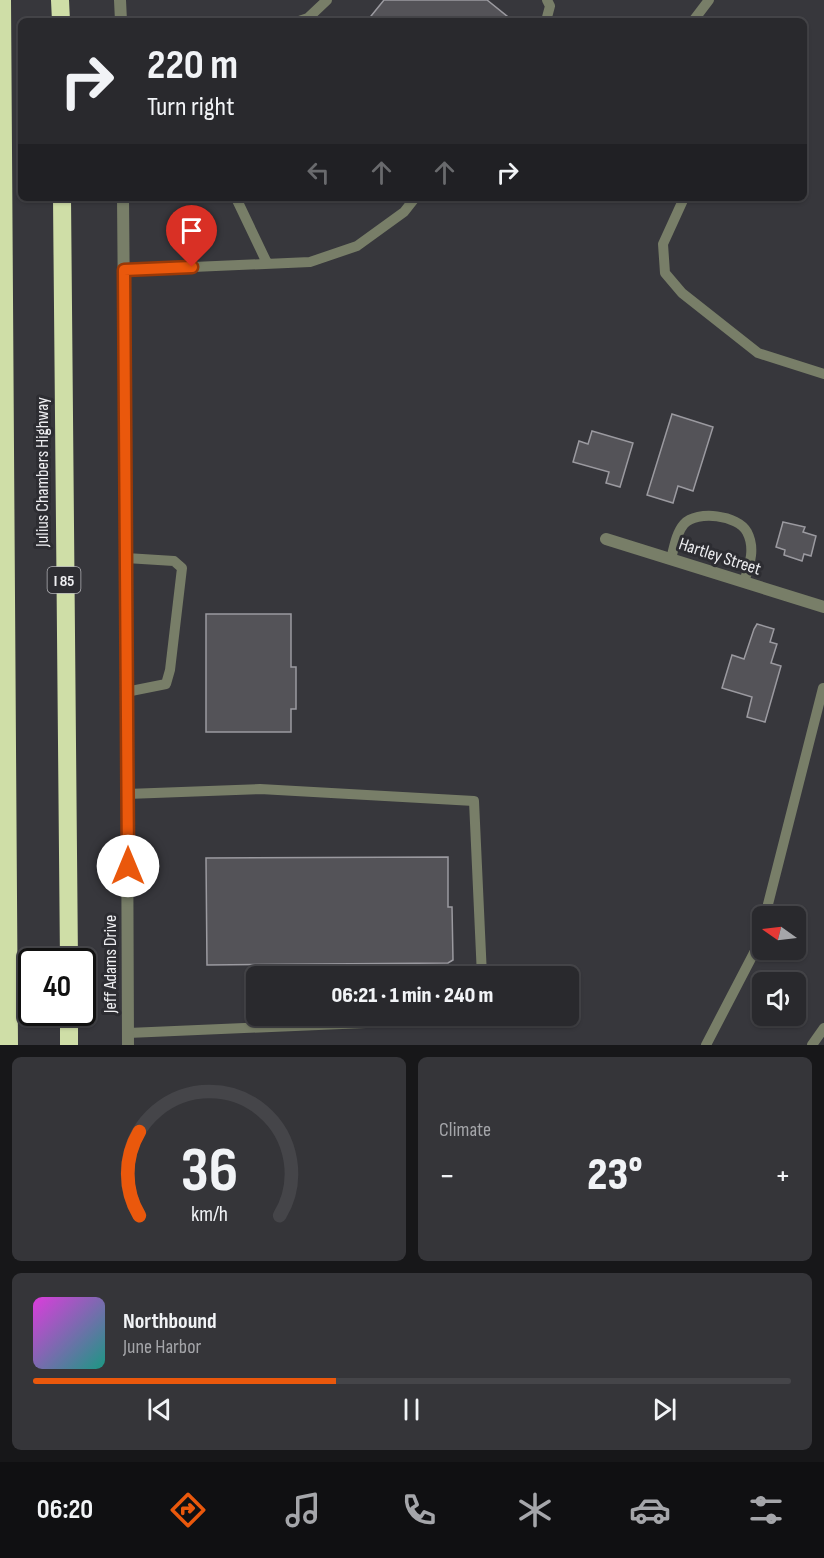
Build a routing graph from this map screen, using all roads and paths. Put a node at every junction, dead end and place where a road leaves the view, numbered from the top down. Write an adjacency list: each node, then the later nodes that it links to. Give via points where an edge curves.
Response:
1 (2, 0): 36 (highway, Julius Chambers Highway)
2 (60, 0): 7 (highway)
3 (120, 0): 8 (street)
4 (327, 0): 9 (lane)
5 (547, 0): 10 (lane, via 550,6)
6 (709, 0): 11 (lane)
7 (61, 18)
8 (121, 18)
9 (308, 18)
10 (547, 18)
11 (695, 18)
12 (62, 201): 29 (highway, Julius Chambers Highway / I 85)
13 (123, 201): 18 (street, Jeff Adams Drive)
14 (237, 201): 17 (lane)
15 (413, 201): 17 (lane, via 404,212 357,246 310,262)
16 (683, 201): 19 (lane, via 663,244 665,273 682,293 758,353)
17 (267, 264): 18 (lane)
18 (124, 270): 21 (street, Jeff Adams Drive)
19 (824, 374)
20 (606, 539): 22 (street, Hartley Street)
21 (126, 558): 26 (street, Jeff Adams Drive); 26 (lane, via 174,561 182,568 166,684)
22 (671, 559): 23 (street, Hartley Street); 23 (lane, via 684,523 696,516 713,515 734,521 747,531 752,549)
23 (744, 582): 24 (street, Hartley Street)
24 (824, 607)
25 (823, 688): 28 (lane)
26 (126, 692): 27 (street, Jeff Adams Drive)
27 (128, 794): 31 (lane, via 260,789 474,801); 35 (street, Jeff Adams Drive)
28 (768, 906)
29 (69, 948)
30 (752, 957): 38 (lane)
31 (482, 966)
32 (69, 1026): 37 (highway)
33 (342, 1026): 35 (lane)
34 (824, 1028): 39 (lane)
35 (128, 1039)
36 (9, 1045)
37 (69, 1045)
38 (706, 1045)
39 (812, 1045)

